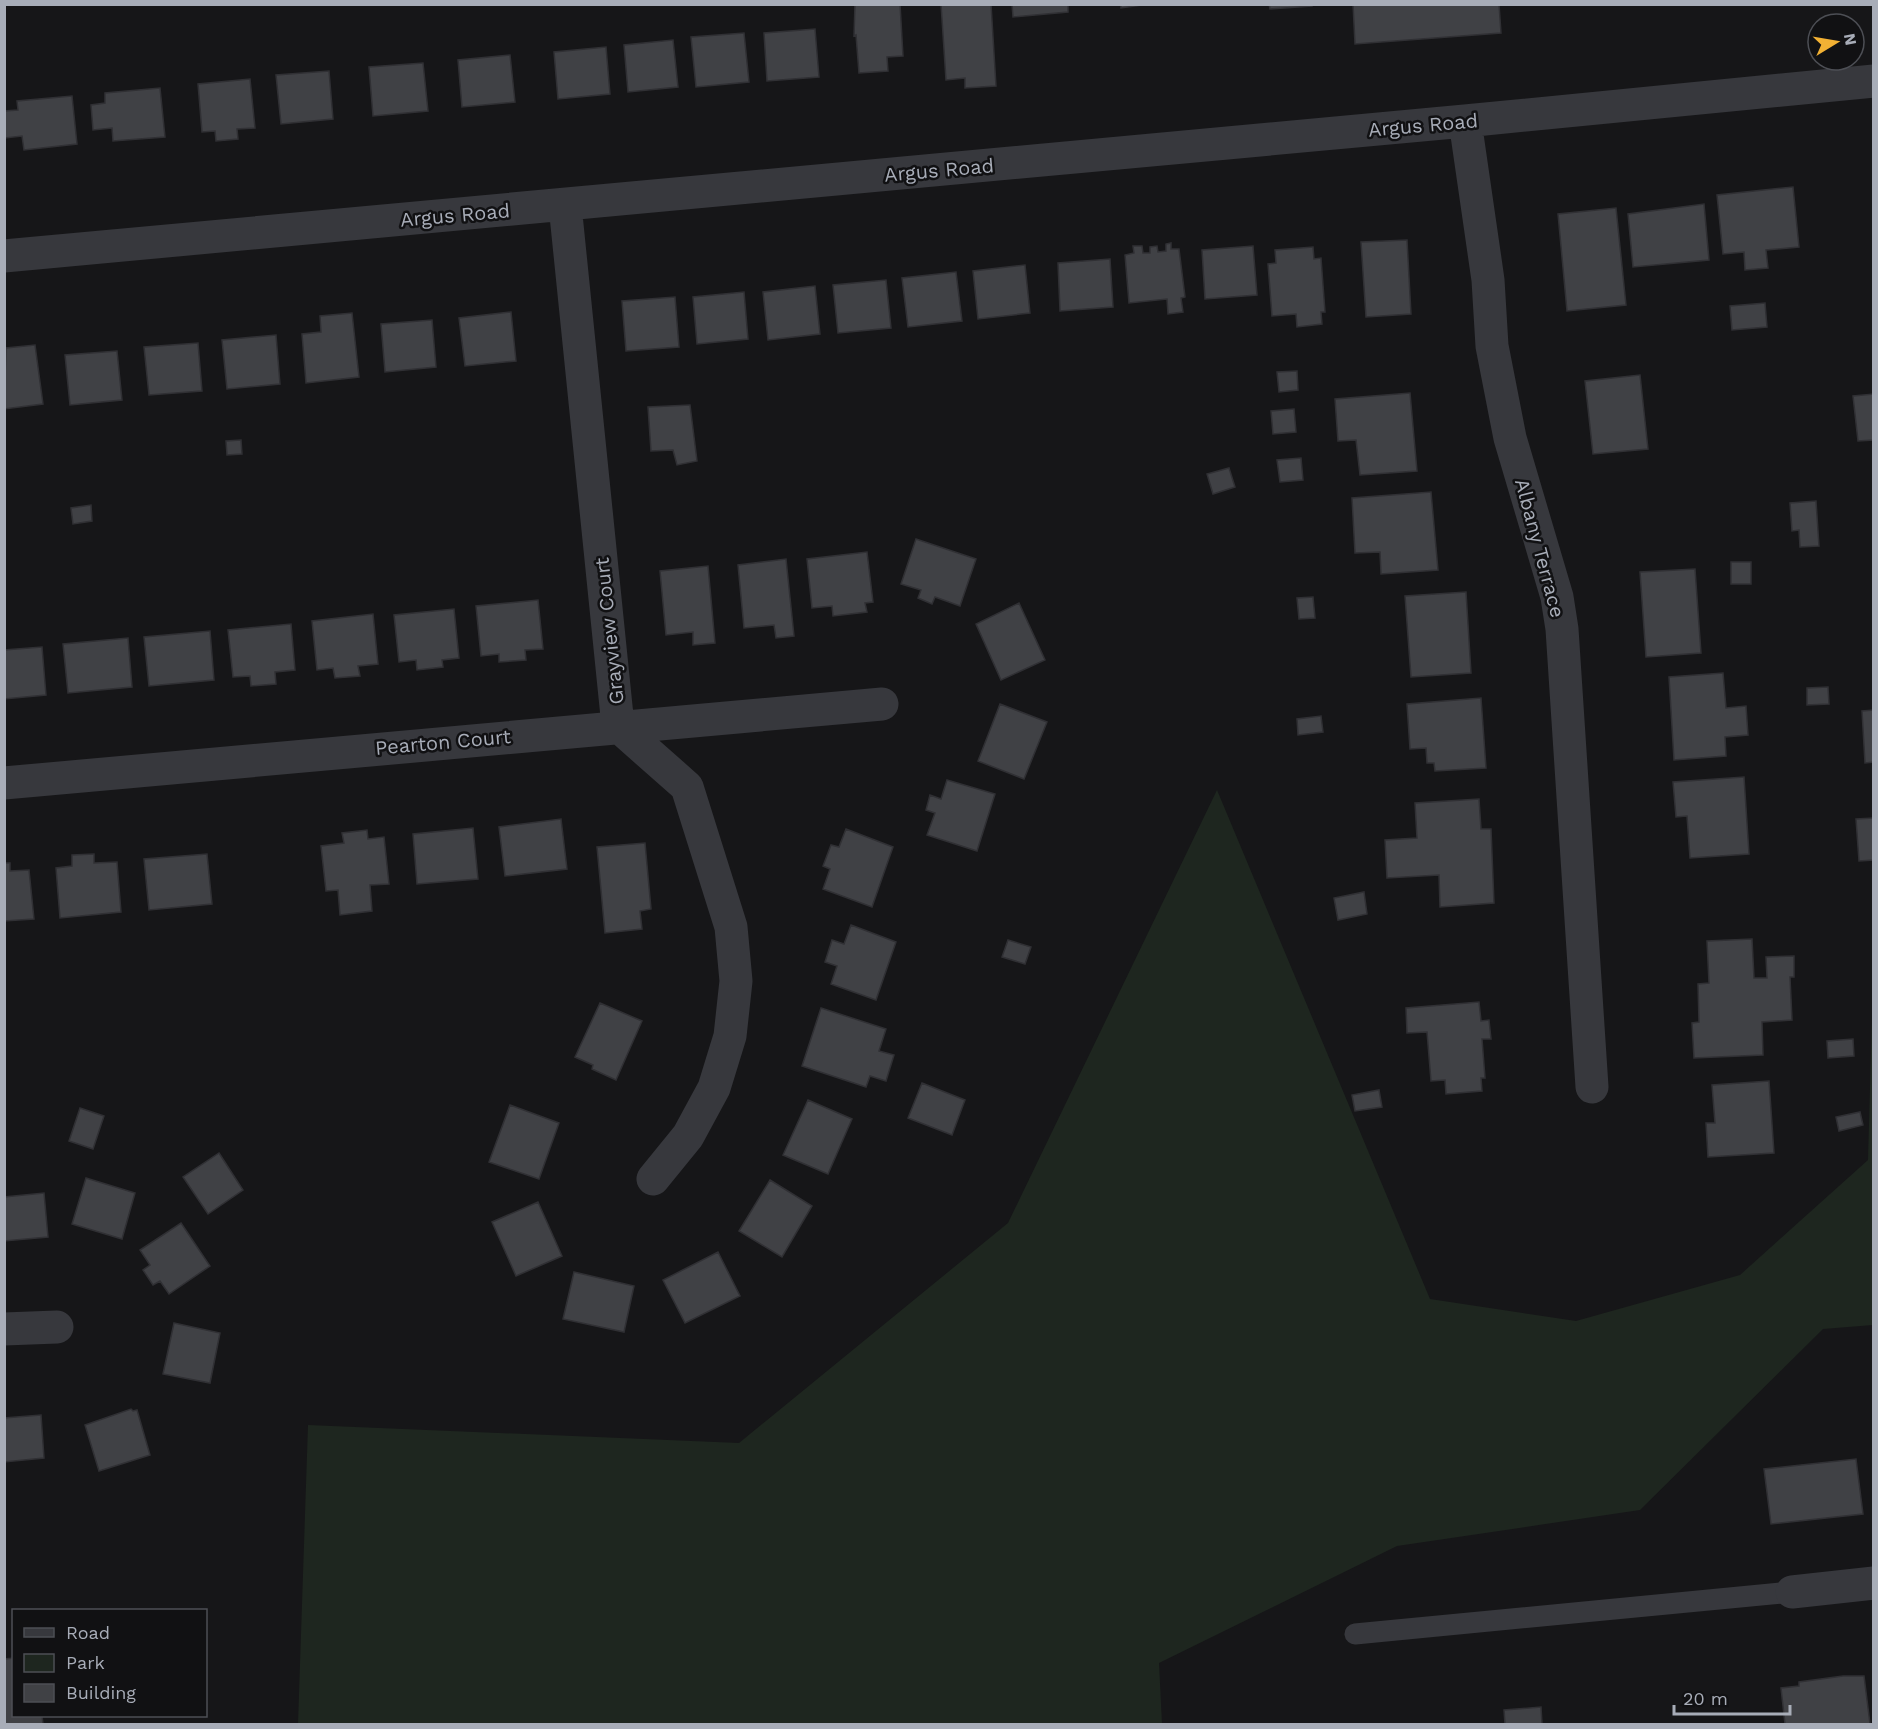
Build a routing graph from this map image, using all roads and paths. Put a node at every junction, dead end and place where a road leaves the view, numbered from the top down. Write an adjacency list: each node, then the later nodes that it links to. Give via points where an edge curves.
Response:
1 (1874, 81): 2 (street, Argus Road)
2 (1465, 121): 3 (street, Argus Road); 8 (street, Albany Terrace, via 1488,280 1492,346 1510,438 1557,597 1562,629)
3 (565, 205): 4 (street, Argus Road); 6 (street, Grayview Court)
4 (4, 256)
5 (882, 704): 6 (street, Pearton Court)
6 (618, 726): 7 (street, Pearton Court); 9 (street, Grayview Court, via 687,787 731,927 736,981 730,1036 714,1088 688,1136)
7 (4, 783)
8 (1592, 1087)
9 (653, 1179)
10 (57, 1327): 11 (street)
11 (4, 1329)
12 (1874, 1583): 13 (street)
13 (1792, 1592): 14 (lane)
14 (1355, 1634)

